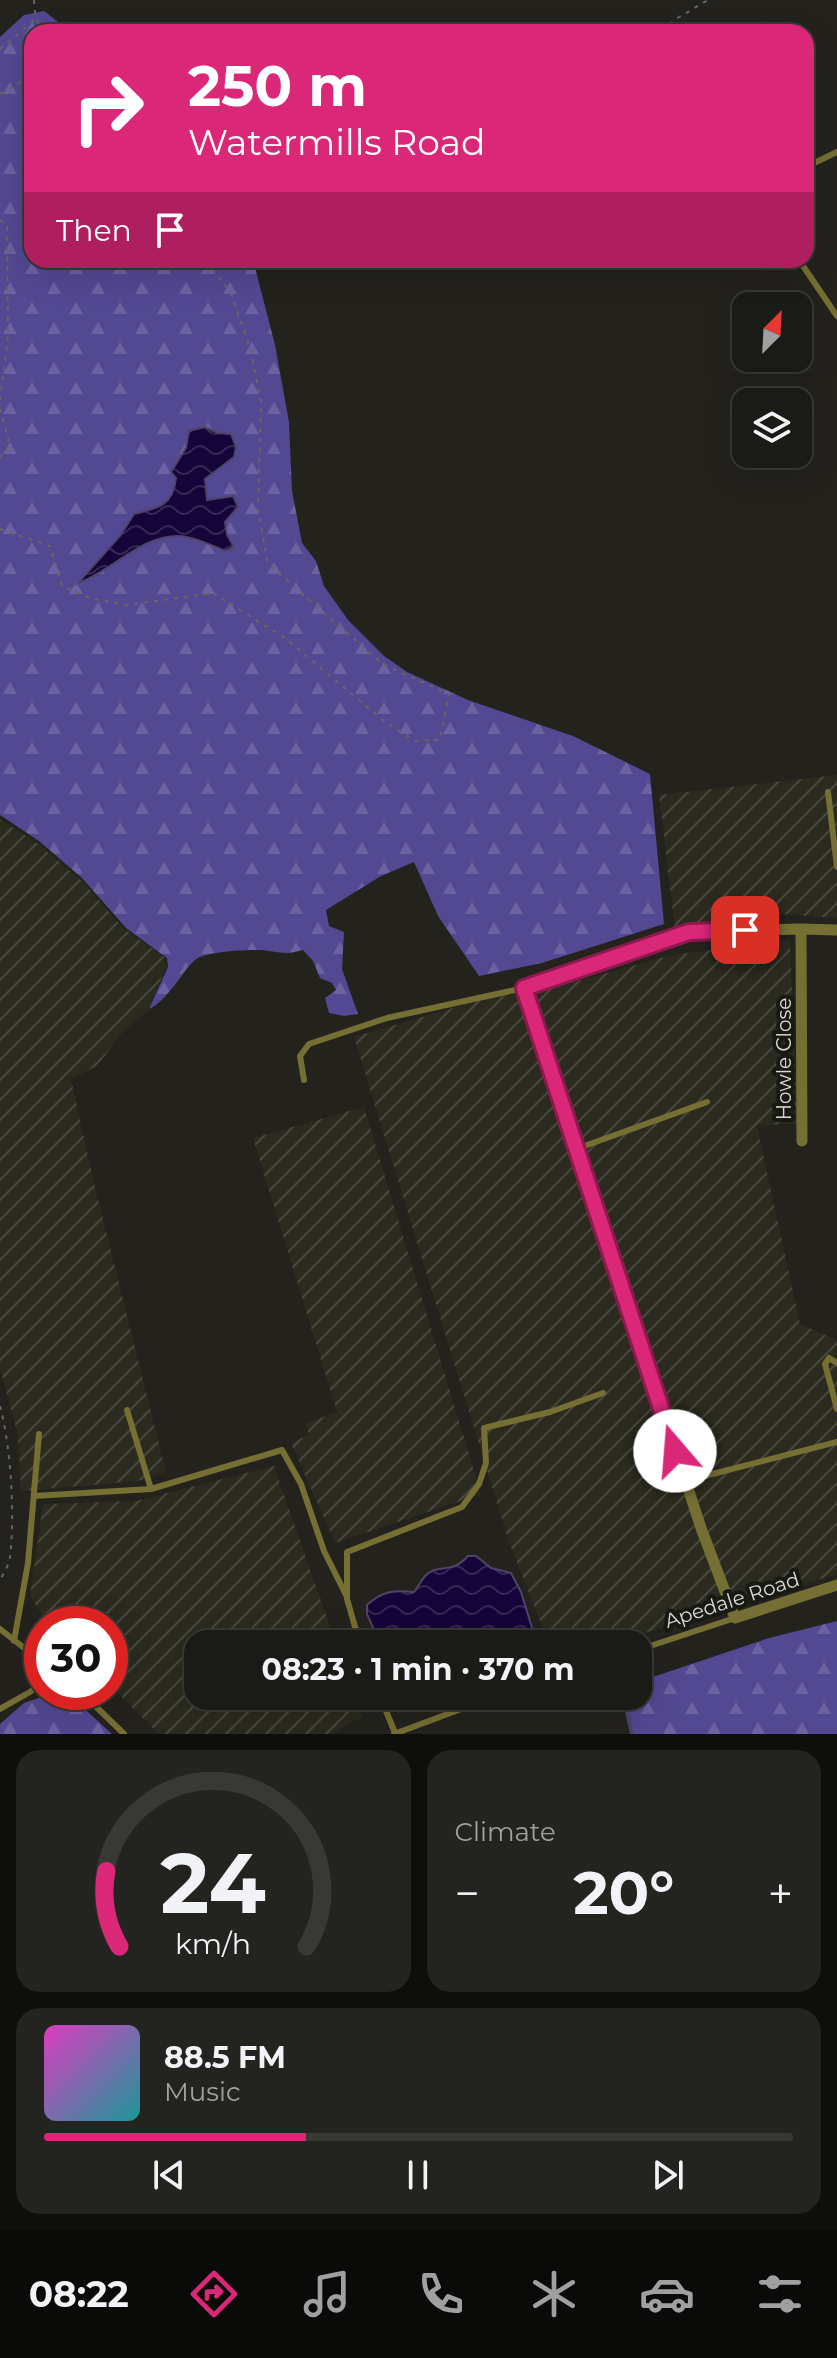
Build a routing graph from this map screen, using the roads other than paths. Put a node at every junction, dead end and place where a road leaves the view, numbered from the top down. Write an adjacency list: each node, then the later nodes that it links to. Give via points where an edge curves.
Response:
1 (837, 152): 2 (lane)
2 (814, 163)
3 (804, 268): 4 (lane)
4 (837, 316)
5 (828, 792): 6 (lane)
6 (836, 848): 7 (lane)
7 (837, 867)
8 (801, 929): 9 (street); 10 (street, via 689,932); 13 (street, Howle Close)
9 (837, 930)
10 (524, 988): 11 (lane, via 387,1018 318,1040 300,1056); 14 (street)
11 (304, 1080)
12 (707, 1102): 14 (lane)
13 (802, 1141)
14 (576, 1149): 21 (street)
15 (837, 1363): 17 (lane, via 829,1358 825,1364)
16 (603, 1393): 25 (lane, via 484,1428 486,1463 462,1507 347,1552)
17 (837, 1409)
18 (127, 1410): 22 (lane)
19 (39, 1434): 23 (lane)
20 (837, 1442): 21 (lane)
21 (685, 1481): 26 (street)
22 (151, 1489): 23 (lane); 25 (lane, via 282,1450)
23 (34, 1496): 29 (lane)
24 (837, 1585): 26 (street, Apedale Road)
25 (347, 1599): 28 (lane)
26 (735, 1618): 30 (lane, Apedale Road)
27 (0, 1629): 29 (lane)
28 (356, 1630)
29 (14, 1641): 31 (lane)
30 (652, 1645)
31 (24, 1648)
32 (24, 1695): 33 (lane)
33 (0, 1709)
34 (99, 1710): 37 (lane)
35 (385, 1710): 38 (lane)
36 (458, 1710): 38 (lane)
37 (124, 1734)
38 (394, 1734)

